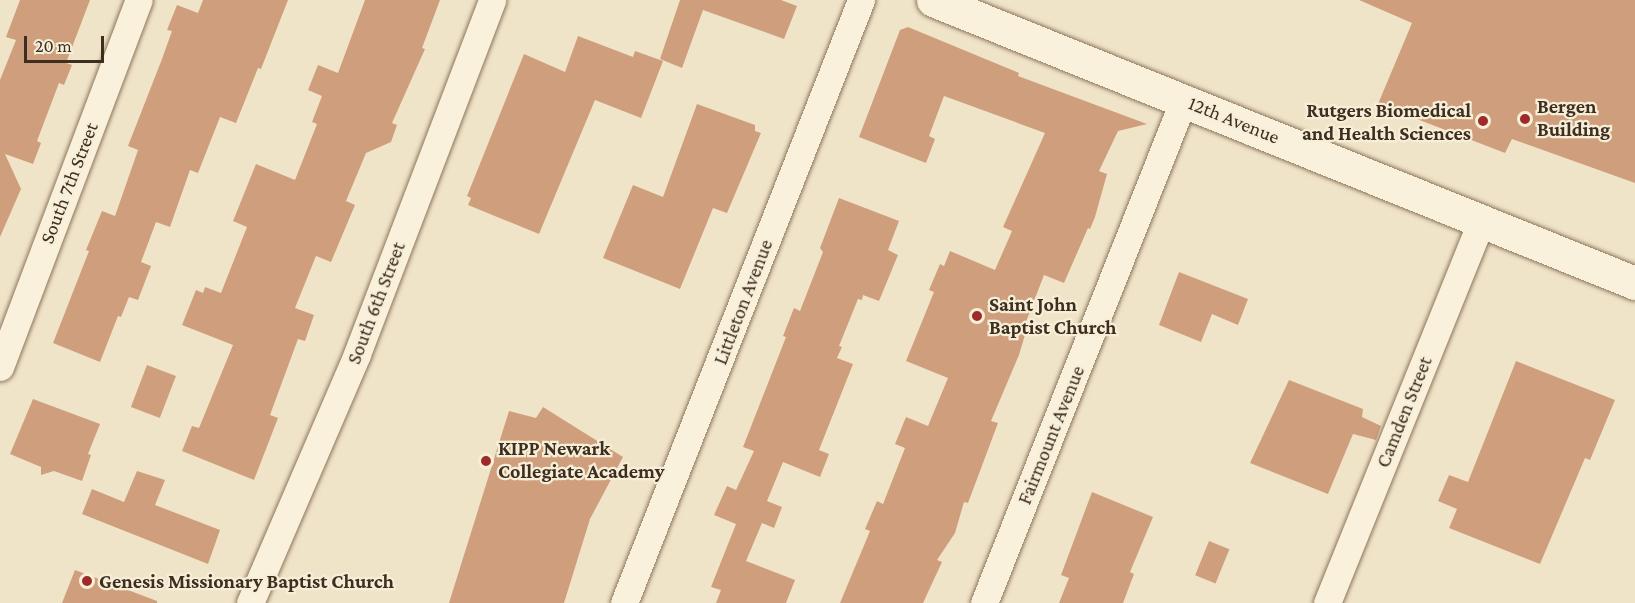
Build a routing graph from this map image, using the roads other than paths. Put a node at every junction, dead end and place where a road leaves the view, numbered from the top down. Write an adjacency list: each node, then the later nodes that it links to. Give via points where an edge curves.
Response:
1 (139, 0): 8 (street, South 7th Street)
2 (492, 0): 9 (street, South 6th Street, via 357,354)
3 (861, 0): 10 (street, Littleton Avenue)
4 (933, 0): 5 (street, 12th Avenue)
5 (1184, 99): 6 (street, 12th Avenue); 11 (street, Fairmount Avenue)
6 (1481, 221): 7 (street, 12th Avenue); 12 (street, Camden Street)
7 (1635, 283)
8 (0, 367)
9 (250, 603)
10 (624, 603)
11 (984, 603)
12 (1327, 603)

